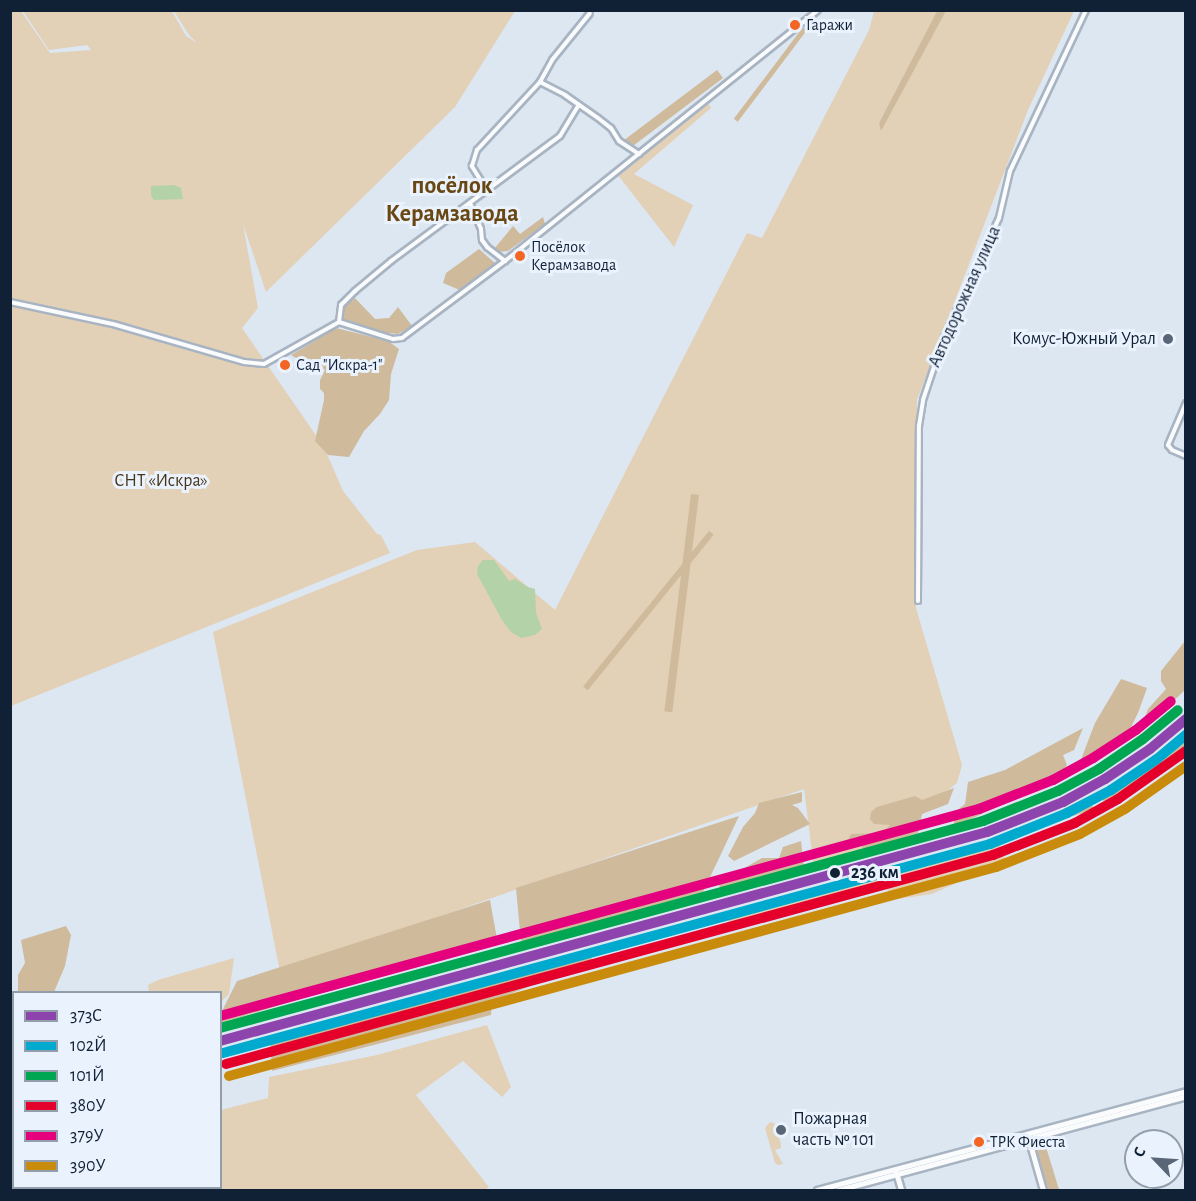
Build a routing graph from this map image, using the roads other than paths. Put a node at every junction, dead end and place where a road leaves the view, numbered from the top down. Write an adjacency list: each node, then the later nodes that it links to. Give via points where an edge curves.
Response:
1 (818, 10): 6 (street)
2 (1086, 10): 14 (street, Автодорожная улица, via 1009,174 999,218 941,345 923,400 919,426)
3 (590, 13): 4 (street, via 552,60)
4 (540, 82): 5 (street); 7 (street, via 473,157 472,166)
5 (578, 106): 6 (street, via 611,128 619,141); 7 (street, via 560,136)
6 (639, 154): 9 (street)
7 (488, 192): 8 (street)
8 (470, 203): 9 (street, via 482,229 482,240); 11 (street, via 355,291 341,305)
9 (505, 261): 11 (street, via 402,338 393,339)
10 (10, 302): 11 (street, via 113,324 244,362 264,364)
11 (339, 322)
12 (1185, 403): 13 (street, via 1168,445)
13 (1185, 456)
14 (918, 601)
15 (1185, 1091): 17 (main road)
16 (1185, 1096): 17 (main road)
17 (1049, 1129): 18 (main road)
18 (1027, 1135): 19 (main road); 23 (main road)
19 (896, 1171): 20 (main road); 21 (main road); 22 (main road)
20 (817, 1191)
21 (838, 1191)
22 (901, 1191)
23 (1043, 1191)

